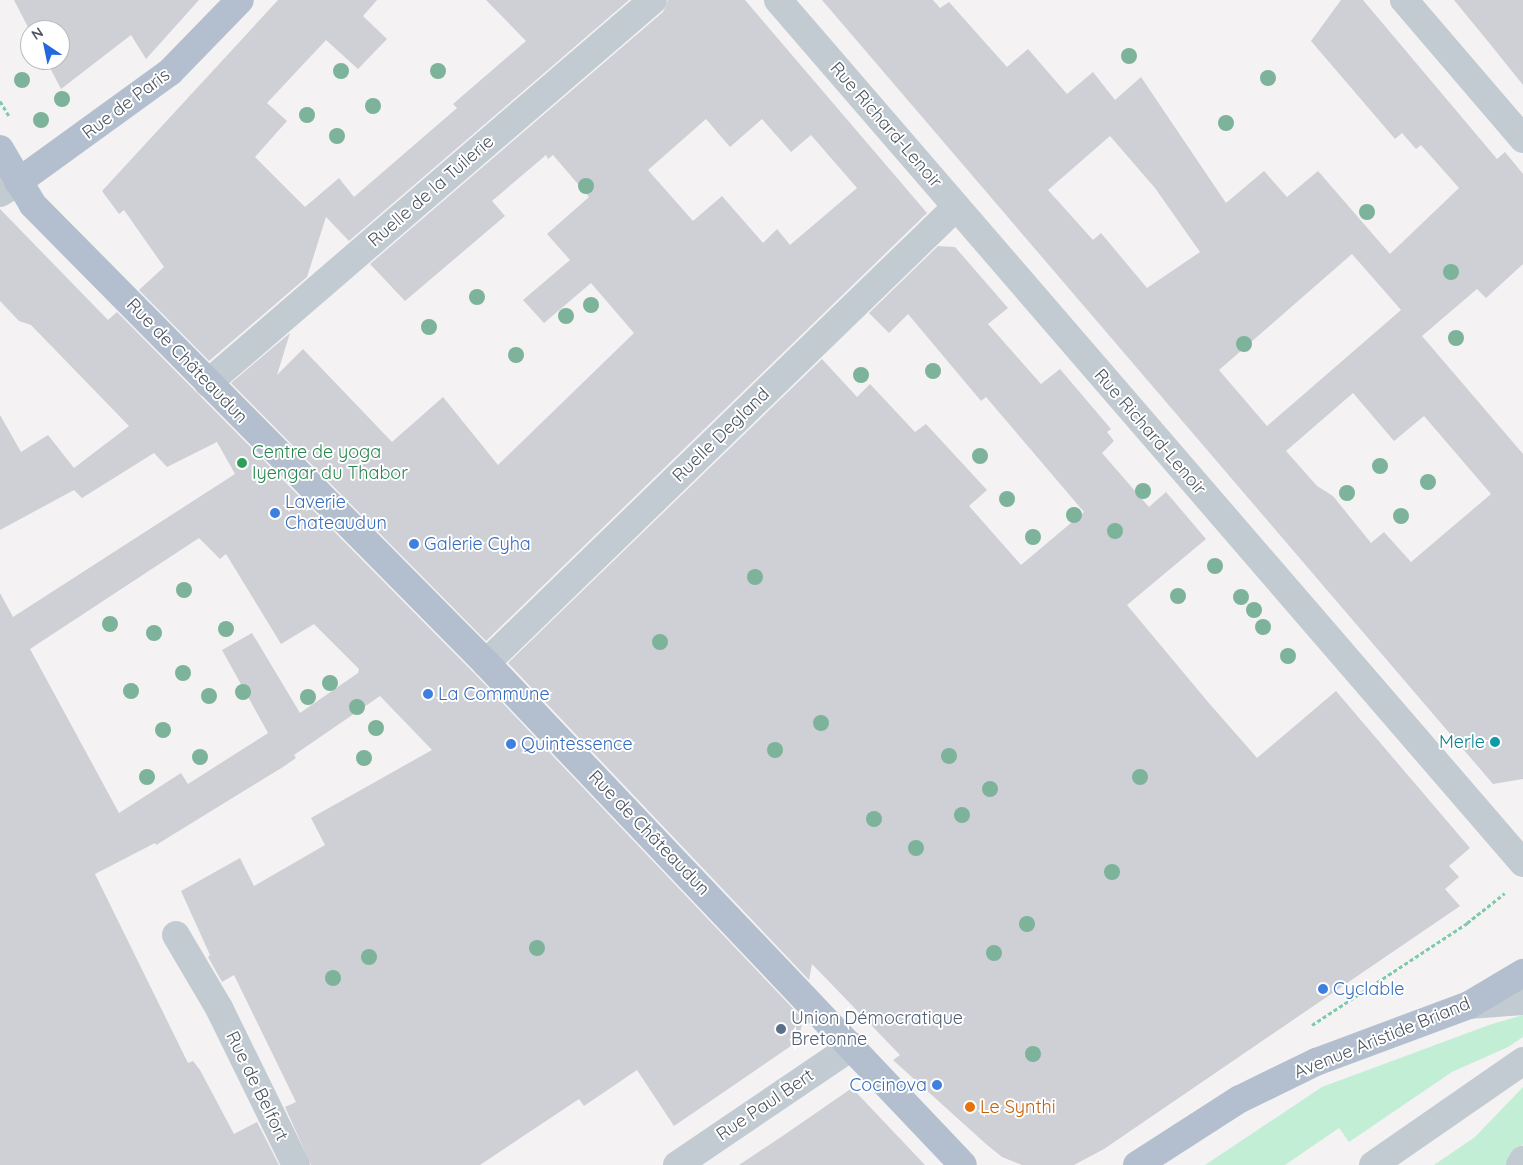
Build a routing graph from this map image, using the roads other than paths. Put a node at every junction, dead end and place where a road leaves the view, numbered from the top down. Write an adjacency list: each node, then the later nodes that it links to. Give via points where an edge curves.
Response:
1 (240, 0): 7 (main road, Rue de Paris, via 170,72)
2 (653, 0): 9 (street, Ruelle de la Tuilerie)
3 (778, 0): 8 (street, Rue Richard-Lenoir)
4 (1404, 0): 5 (street)
5 (1523, 139)
6 (0, 149): 7 (main road, Rue de Châteaudun)
7 (9, 187): 9 (main road, Rue de Châteaudun, via 33,205)
8 (956, 207): 10 (street, Ruelle Degland); 11 (street, Rue Richard-Lenoir)
9 (208, 383): 10 (main road, Rue de Châteaudun)
10 (486, 663): 16 (main road, Rue de Châteaudun)
11 (1523, 863)
12 (176, 935): 19 (street, Rue de Belfort, via 219,1008)
13 (1523, 973): 15 (main road, Avenue Aristide Briand)
14 (1523, 1001): 15 (street)
15 (1469, 1005): 22 (main road, Avenue Aristide Briand, via 1316,1062 1240,1099)
16 (853, 1046): 20 (street, Rue Paul Bert); 21 (main road, Rue de Châteaudun)
17 (1523, 1062): 23 (street)
18 (1523, 1160): 24 (street)
19 (296, 1165)
20 (677, 1165)
21 (963, 1165)
22 (1137, 1165)
23 (1373, 1165)
24 (1520, 1165)

